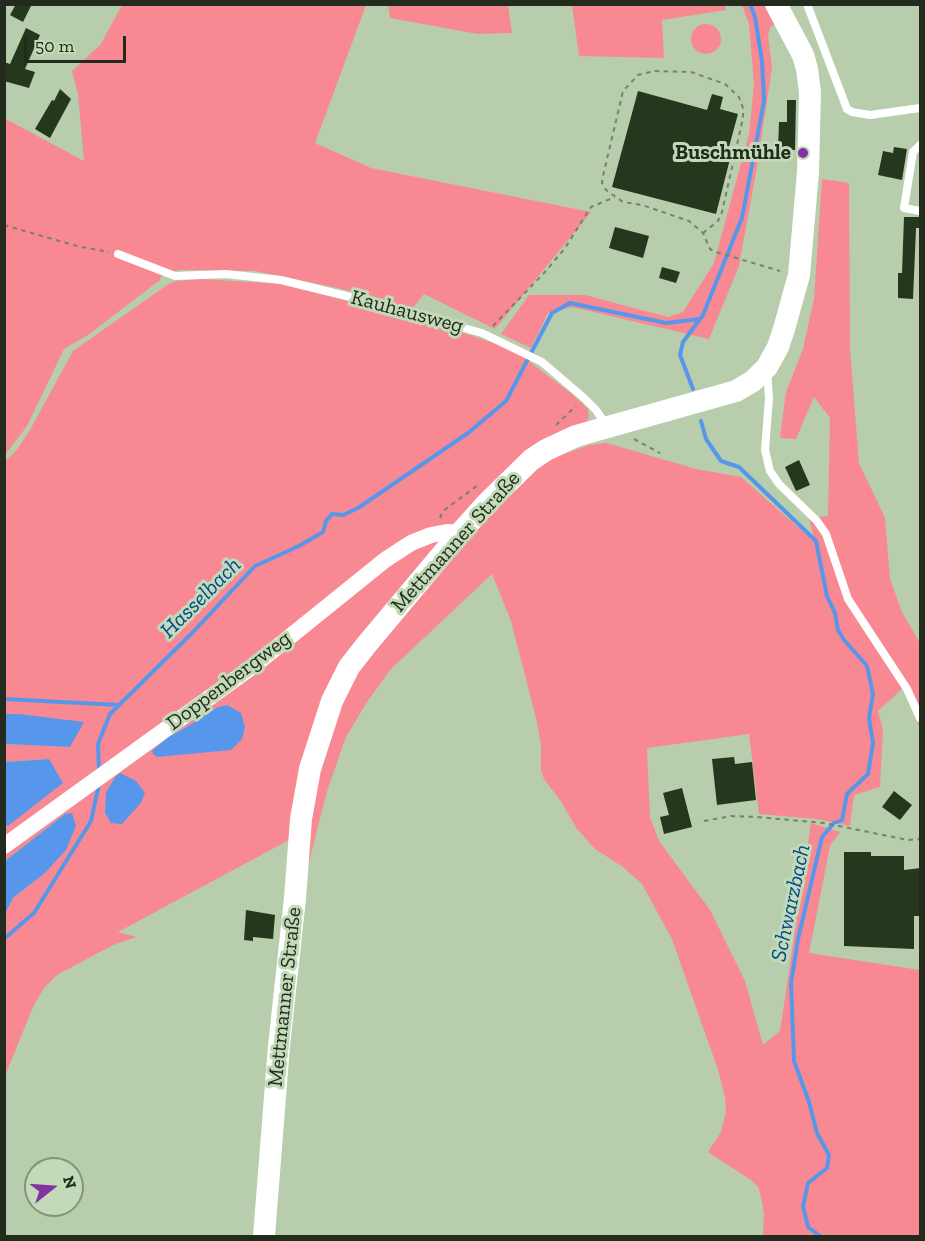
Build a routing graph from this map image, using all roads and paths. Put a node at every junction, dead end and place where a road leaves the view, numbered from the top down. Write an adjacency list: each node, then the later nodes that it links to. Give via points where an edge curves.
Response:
1 (776, 4): 10 (main road, Mettmanner Straße, via 803,55 810,92)
2 (807, 4): 3 (lane, via 848,109 870,115)
3 (921, 108)
4 (921, 145): 6 (lane, via 913,152 904,208)
5 (615, 197): 8 (path, via 689,221); 8 (path, via 602,183 623,91 638,75 654,71 691,72 715,80 734,90 743,108 743,118 722,212 718,221); 11 (path, via 591,207 565,248)
6 (921, 211)
7 (4, 225): 9 (path)
8 (703, 232): 10 (path, via 710,249 716,252)
9 (118, 254): 11 (lane, Kauhausweg, via 175,276 226,274 281,280)
10 (799, 276): 12 (main road, Mettmanner Straße, via 781,338)
11 (487, 335): 13 (lane, Kauhausweg, via 542,362 584,398)
12 (766, 368): 13 (main road, Mettmanner Straße, via 728,394); 15 (lane, via 769,398 765,450 770,471 826,534 849,599 907,689)
13 (607, 426): 14 (main road, Mettmanner Straße, via 561,442 531,460)
14 (460, 533): 18 (street, Doppenbergweg, via 432,535 385,560 256,664); 19 (main road, Mettmanner Straße, via 349,667 332,701 315,752 301,819)
15 (921, 718)
16 (704, 821): 17 (path, via 757,817)
17 (921, 839)
18 (4, 846)
19 (264, 1236)

